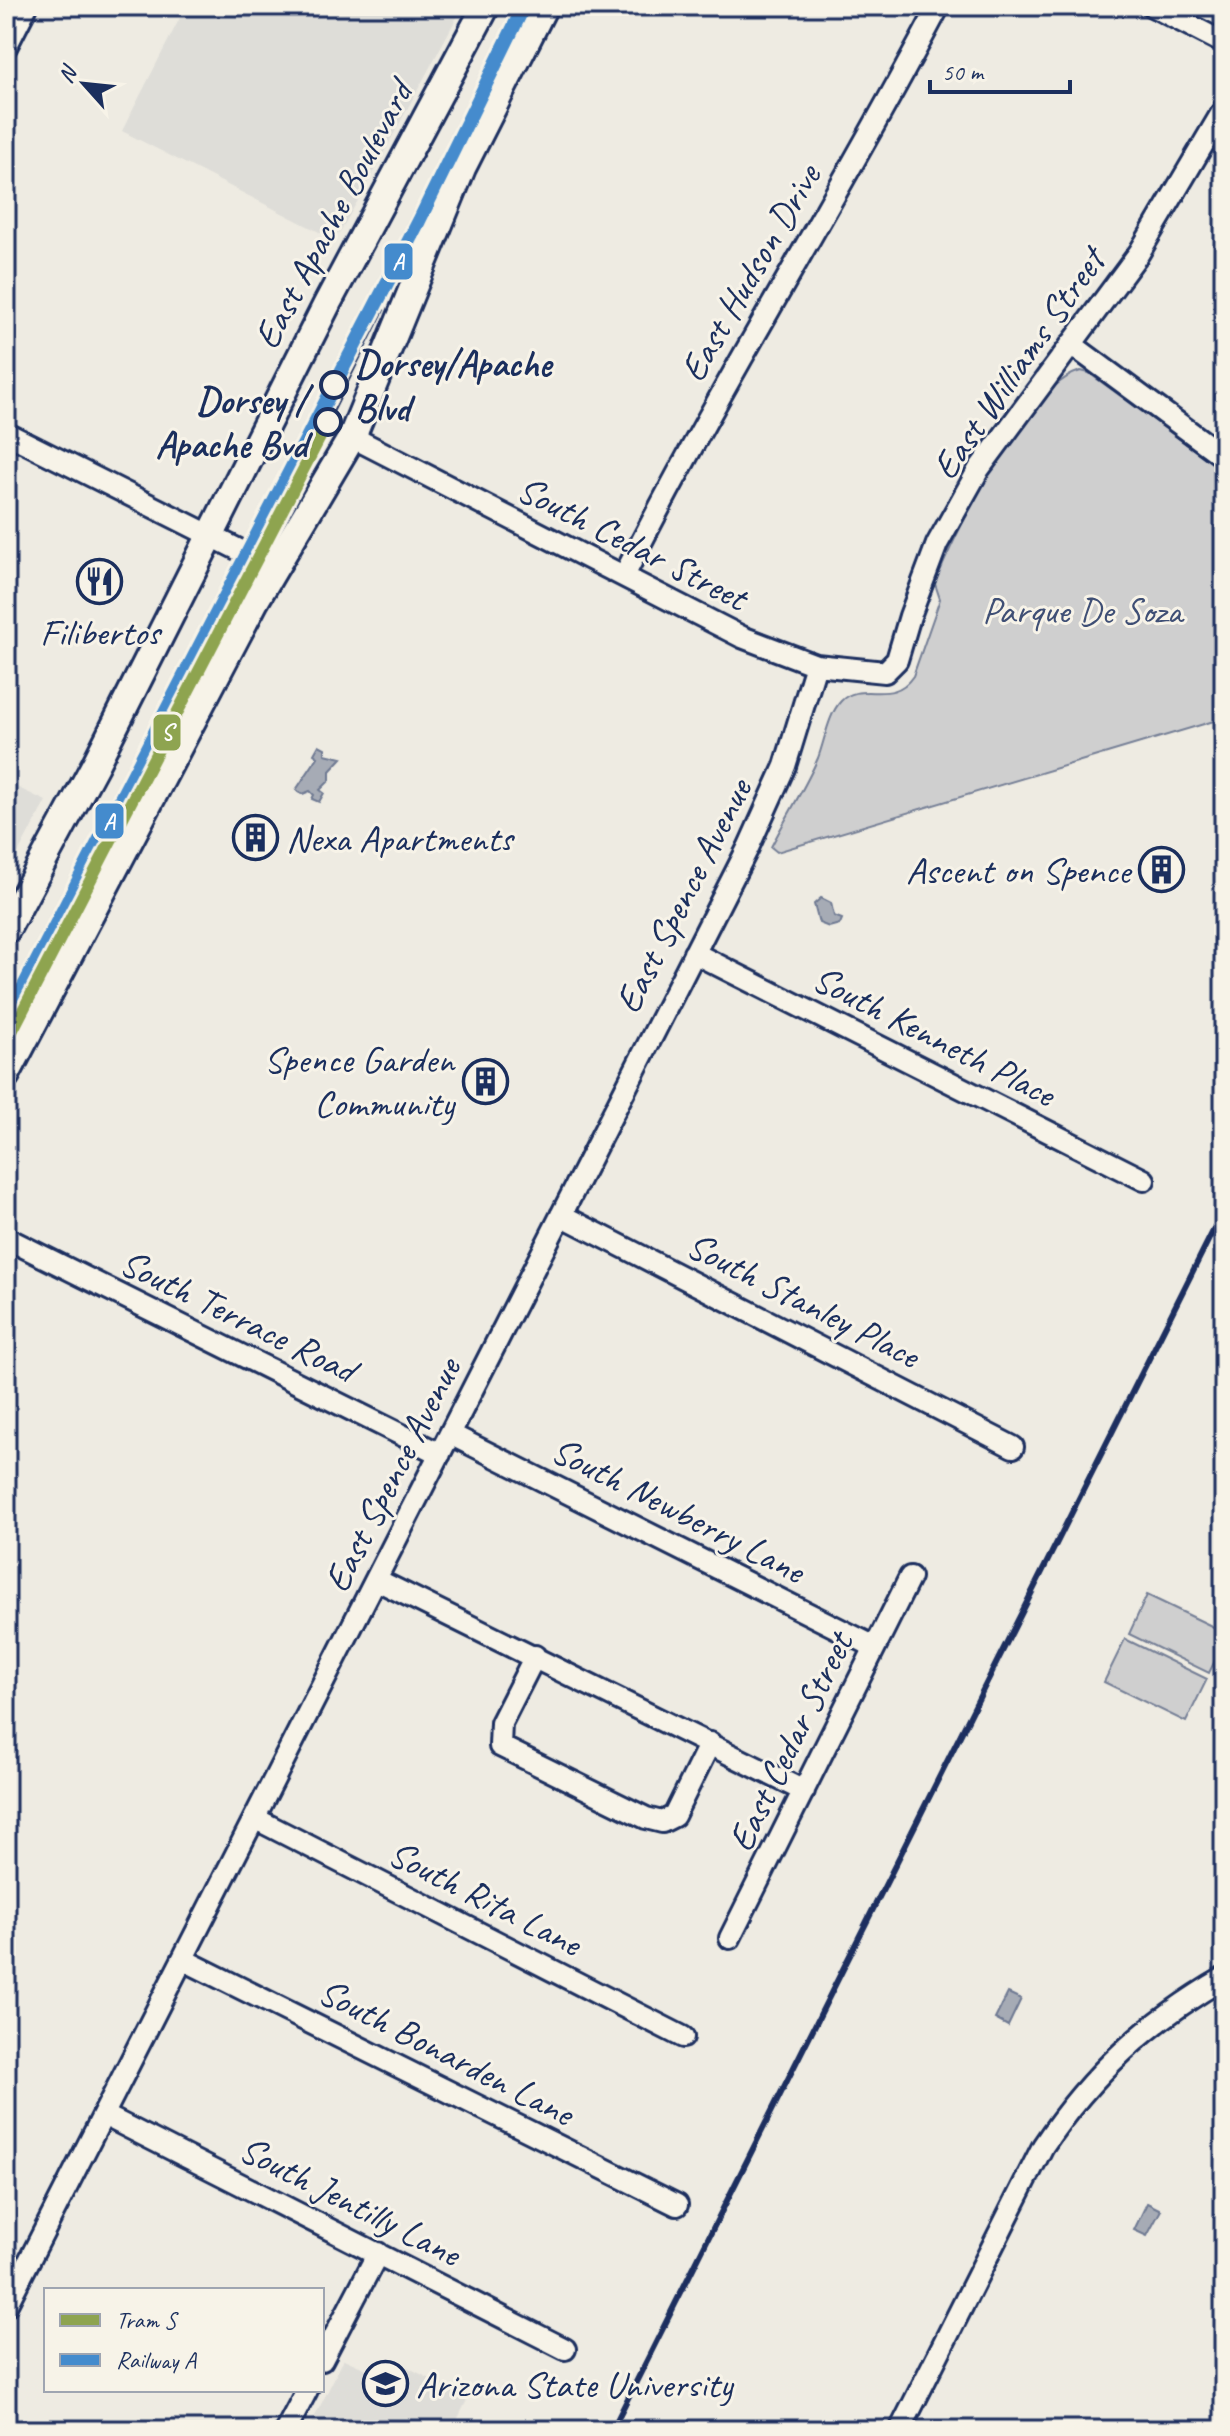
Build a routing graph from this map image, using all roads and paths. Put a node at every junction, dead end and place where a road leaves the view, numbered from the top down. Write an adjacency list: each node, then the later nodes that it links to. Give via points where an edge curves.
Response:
1 (27, 6): 7 (street)
2 (486, 6): 13 (main road, East Apache Boulevard)
3 (544, 6): 11 (main road, via 462,168)
4 (939, 6): 15 (street, East Hudson Drive, via 730,374)
5 (1152, 6): 6 (street)
6 (1224, 43)
7 (6, 47)
8 (1224, 109): 9 (street, East Williams Street, via 1139,253)
9 (1071, 344): 12 (street); 17 (street, East Williams Street, via 962,499 925,573)
10 (6, 433): 13 (street)
11 (352, 437): 14 (main road); 15 (street, South Cedar Street)
12 (1224, 457)
13 (209, 534): 14 (street); 18 (main road, East Apache Boulevard)
14 (275, 568): 20 (main road)
15 (624, 576): 16 (street, South Cedar Street, via 742,637)
16 (816, 665): 17 (street, South Cedar Street); 19 (street, East Spence Avenue, via 774,793)
17 (892, 669)
18 (6, 930)
19 (694, 953): 21 (street, South Kenneth Place); 22 (street, East Spence Avenue)
20 (6, 1075)
21 (1144, 1180)
22 (561, 1215): 24 (street, East Spence Avenue); 25 (street, South Stanley Place)
23 (6, 1238): 26 (street, South Terrace Road)
24 (450, 1434): 26 (street, East Spence Avenue); 29 (street, South Newberry Lane)
25 (1013, 1447)
26 (440, 1454): 28 (street, East Spence Avenue)
27 (910, 1577): 29 (street, East Cedar Street)
28 (377, 1580): 30 (street); 33 (street, East Spence Avenue)
29 (875, 1647): 32 (street, East Cedar Street)
30 (535, 1656): 31 (street); 31 (street, via 501,1723 500,1746 662,1822 674,1816)
31 (710, 1743): 32 (street)
32 (804, 1791): 34 (street, East Cedar Street)
33 (256, 1819): 35 (street, East Spence Avenue); 37 (street, South Rita Lane)
34 (730, 1938)
35 (184, 1960): 38 (street, East Spence Avenue); 39 (street, South Bonarden Lane)
36 (1224, 1978): 46 (street, via 1124,2049 1061,2119)
37 (683, 2037)
38 (104, 2115): 40 (street, South Jentilly Lane); 41 (street, East Spence Avenue)
39 (677, 2205)
40 (378, 2253): 42 (street, South Jentilly Lane); 43 (street)
41 (6, 2306)
42 (565, 2349)
43 (324, 2356)
44 (306, 2392): 45 (street)
45 (286, 2430)
46 (900, 2430)

